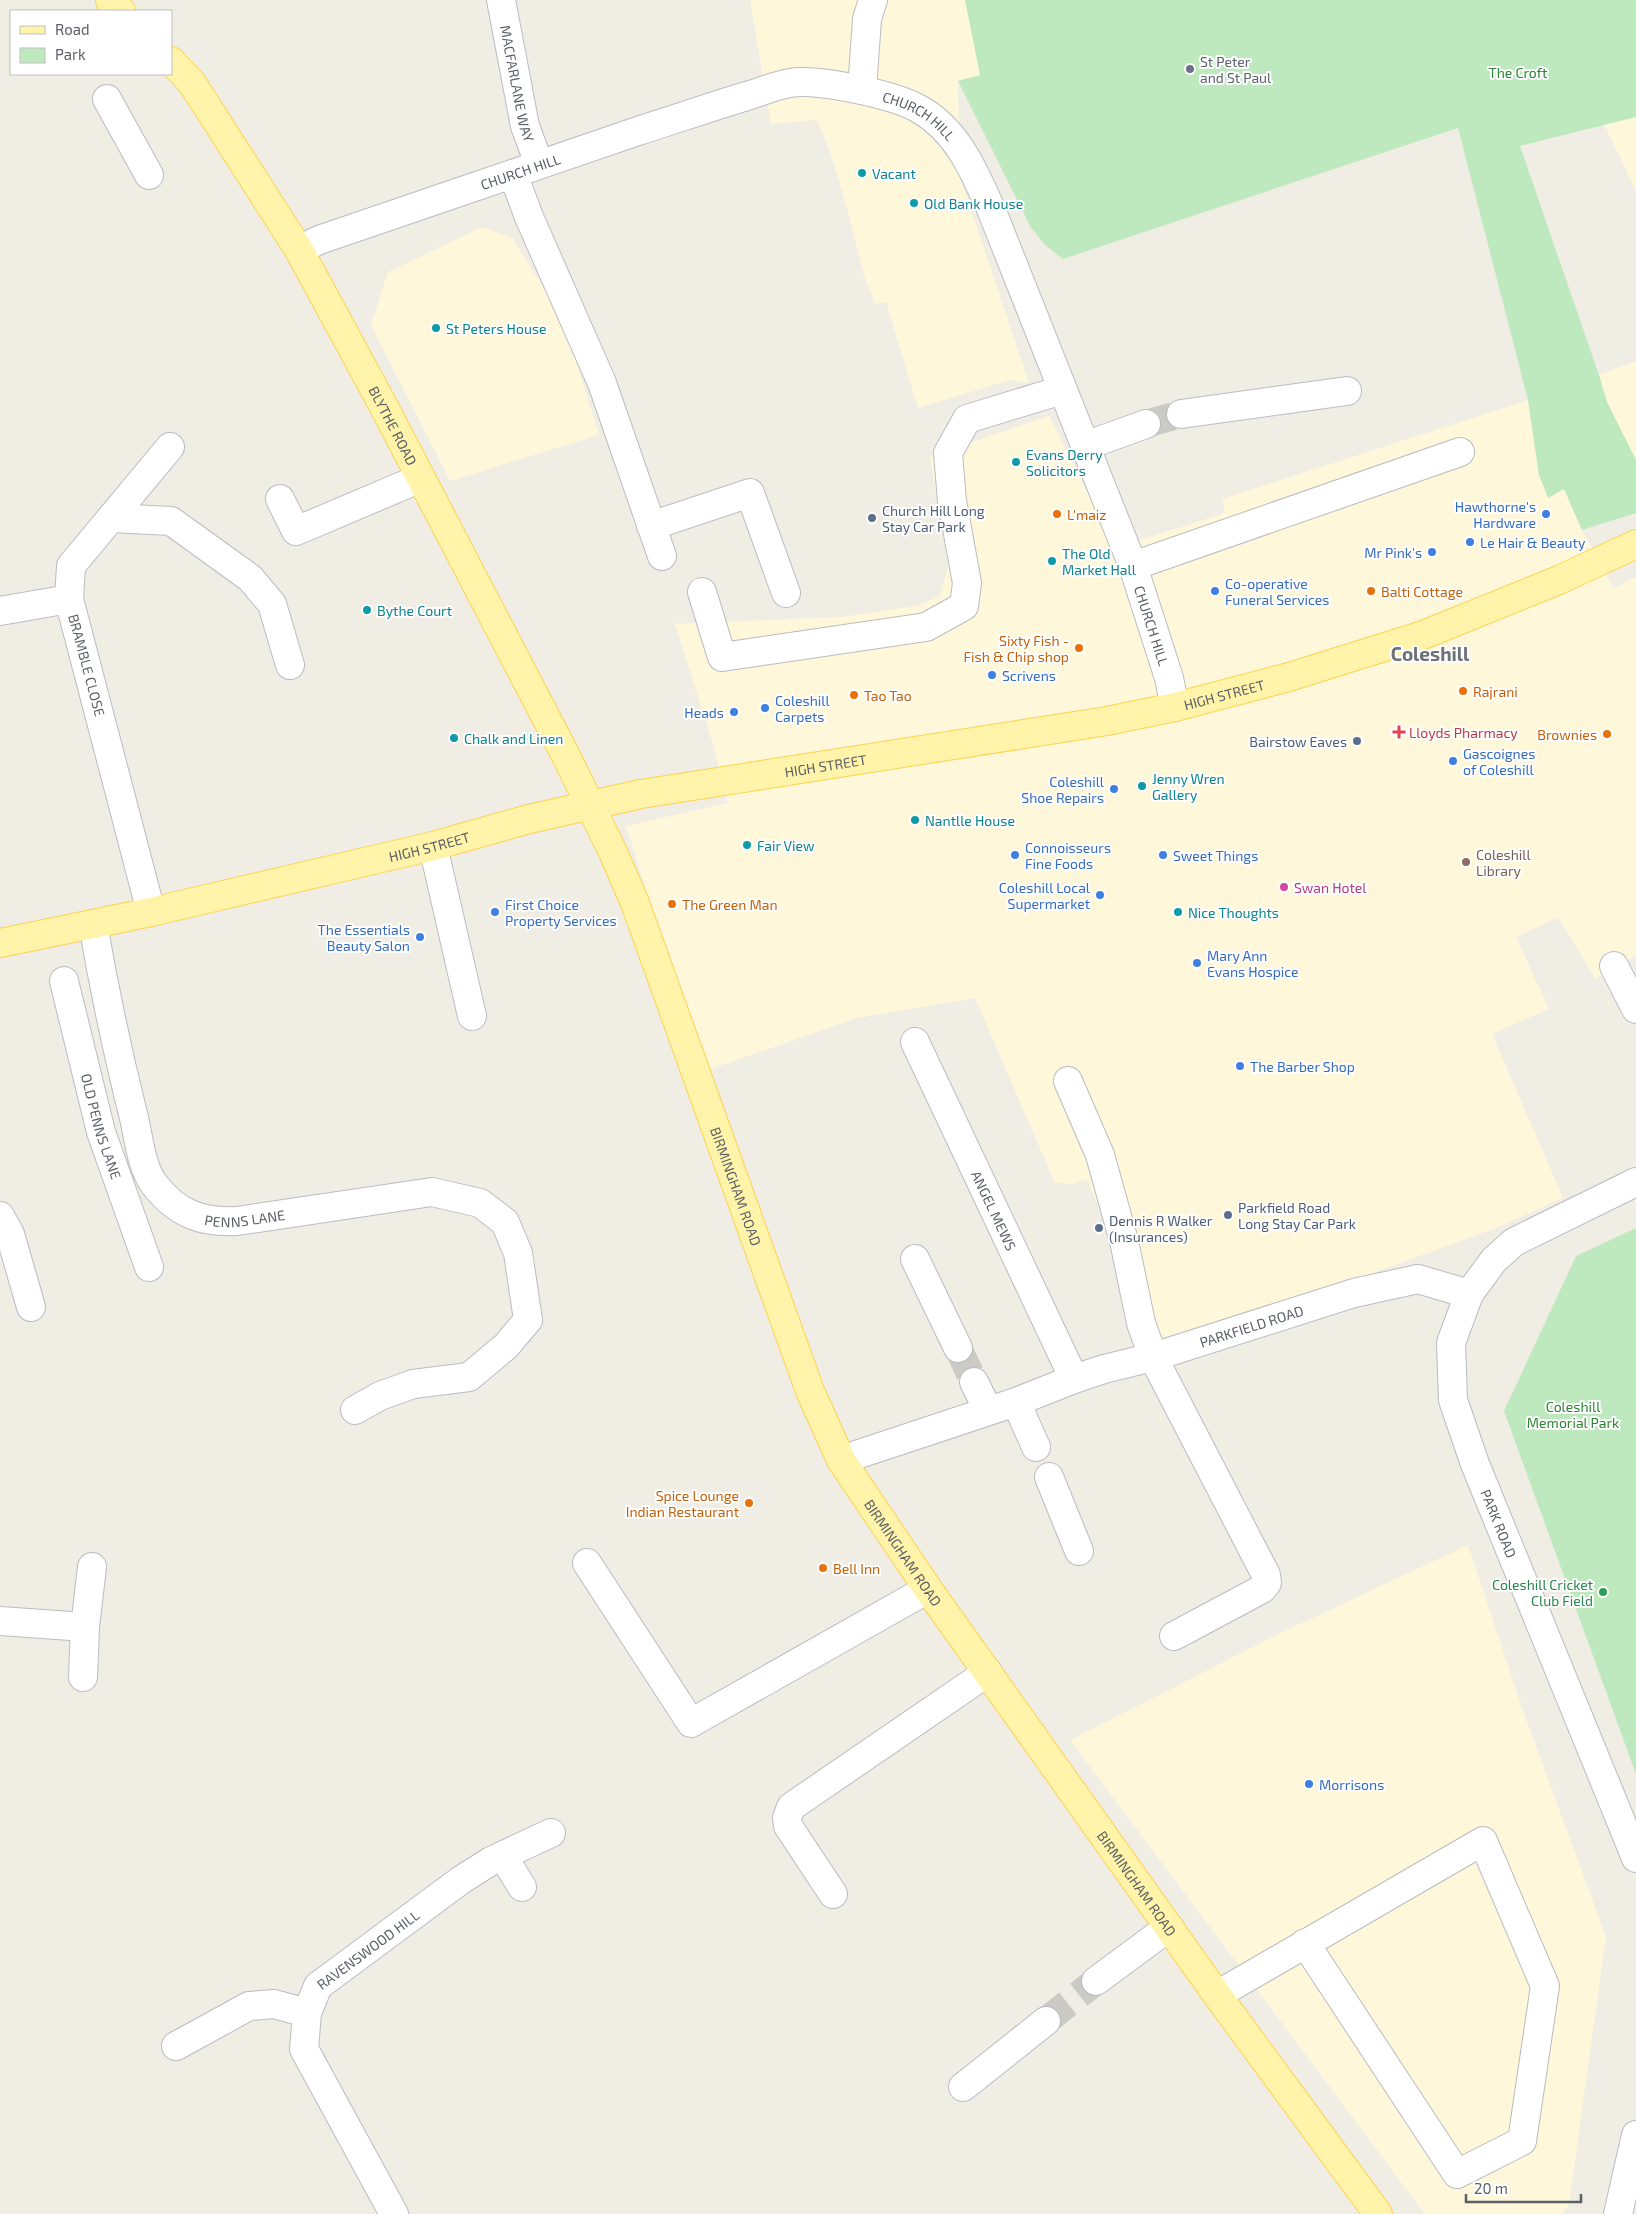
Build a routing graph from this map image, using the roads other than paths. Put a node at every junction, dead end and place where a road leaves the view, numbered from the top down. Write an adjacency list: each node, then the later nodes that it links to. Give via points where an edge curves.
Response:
1 (110, 0): 4 (main road)
2 (501, 0): 8 (street, MACFARLANE WAY, via 525,126)
3 (873, 0): 6 (street, via 867,20)
4 (120, 10)
5 (172, 62): 11 (main road, BLYTHE ROAD, via 192,83)
6 (862, 90): 8 (street, CHURCH HILL, via 792,82); 12 (street, CHURCH HILL, via 919,109 948,131 972,166)
7 (107, 99): 10 (street)
8 (539, 164): 9 (street, CHURCH HILL)
9 (513, 174): 11 (street, CHURCH HILL, via 319,240); 22 (street, via 602,383)
10 (149, 175)
11 (299, 250): 19 (main road, BLYTHE ROAD)
12 (1062, 390): 16 (street, CHURCH HILL); 26 (street, via 967,419 948,453 952,501 967,583 964,606 926,627 722,657)
13 (1347, 391): 14 (street)
14 (1181, 414)
15 (1146, 424): 16 (street)
16 (1085, 446): 25 (street, CHURCH HILL)
17 (170, 448): 21 (street, BRAMBLE CLOSE)
18 (1460, 452): 25 (street)
19 (421, 478): 20 (street, via 296,531); 32 (main road, BLYTHE ROAD)
20 (280, 499)
21 (111, 518): 28 (street, BRAMBLE CLOSE, via 71,566); 30 (street, via 171,521 250,578 272,604)
22 (651, 526): 24 (street); 27 (street, via 750,493)
23 (1636, 544): 31 (main road, HIGH STREET, via 1560,580 1423,635 1288,677)
24 (662, 556)
25 (1133, 566): 31 (street, CHURCH HILL, via 1170,678)
26 (702, 592)
27 (786, 593)
28 (69, 599): 29 (street); 34 (street, BRAMBLE CLOSE)
29 (0, 611)
30 (290, 665)
31 (1176, 707): 32 (main road, HIGH STREET, via 1107,721)
32 (590, 804): 33 (main road, HIGH STREET); 59 (main road, BIRMINGHAM ROAD, via 635,903 810,1391)
33 (433, 846): 34 (main road, HIGH STREET); 40 (street)
34 (151, 912): 35 (main road, HIGH STREET)
35 (93, 924): 36 (main road, HIGH STREET); 42 (street, PENNS LANE)
36 (0, 943)
37 (1614, 966): 39 (street)
38 (64, 981): 43 (street, OLD PENNS LANE)
39 (1636, 1010)
40 (472, 1016)
41 (916, 1042): 53 (street, ANGEL MEWS)
42 (121, 1065): 43 (street); 56 (street, PENNS LANE, via 145,1166 153,1183 174,1204 195,1217 215,1222 236,1221 432,1192 480,1203 505,1222 518,1252 528,1320 506,1346 469,1377 413,1384 380,1396)
43 (86, 1074): 48 (street, OLD PENNS LANE, via 101,1132)
44 (1068, 1081): 52 (street, via 1100,1155 1124,1240 1141,1323)
45 (1636, 1182): 49 (street, via 1514,1242 1494,1260)
46 (0, 1216): 50 (street, via 10,1234)
47 (915, 1259): 51 (street)
48 (149, 1267)
49 (1469, 1294): 52 (street, PARKFIELD ROAD, via 1418,1279 1354,1293); 72 (street, PARK ROAD, via 1451,1343 1453,1400 1483,1482)
50 (31, 1307)
51 (958, 1348)
52 (1153, 1357): 53 (street, PARKFIELD ROAD); 67 (street, via 1266,1575 1262,1589)
53 (1074, 1379): 55 (street, PARKFIELD ROAD)
54 (974, 1382): 57 (street)
55 (1016, 1402): 57 (street, PARKFIELD ROAD); 58 (street)
56 (355, 1410)
57 (988, 1410): 59 (street, PARKFIELD ROAD)
58 (1036, 1447)
59 (841, 1460): 64 (main road, BIRMINGHAM ROAD)
60 (1049, 1477): 61 (street)
61 (1079, 1551)
62 (588, 1563): 64 (street, via 691,1723)
63 (92, 1567): 66 (street)
64 (928, 1589): 68 (main road, BIRMINGHAM ROAD)
65 (0, 1621): 66 (street)
66 (85, 1627): 69 (street)
67 (1174, 1636)
68 (988, 1672): 74 (street, via 792,1807 787,1818 788,1826); 75 (main road, BIRMINGHAM ROAD)
69 (83, 1677)
70 (551, 1833): 71 (street, RAVENSWOOD HILL)
71 (503, 1856): 73 (street); 79 (street, RAVENSWOOD HILL, via 460,1880 318,1986)
72 (1636, 1858)
73 (522, 1887)
74 (832, 1894)
75 (1169, 1927): 77 (street); 78 (main road, BIRMINGHAM ROAD)
76 (1305, 1942): 76 (street, via 1483,1841 1545,1986 1522,2141 1457,2174); 78 (street)
77 (1096, 1981)
78 (1217, 1995): 85 (main road, BIRMINGHAM ROAD)
79 (307, 2013): 81 (street, via 274,2004 249,2006); 84 (street, RAVENSWOOD HILL, via 304,2049)
80 (1046, 2021): 82 (street)
81 (176, 2046)
82 (963, 2087)
83 (1636, 2135): 86 (street)
84 (394, 2214)
85 (1378, 2214)
86 (1618, 2214)

